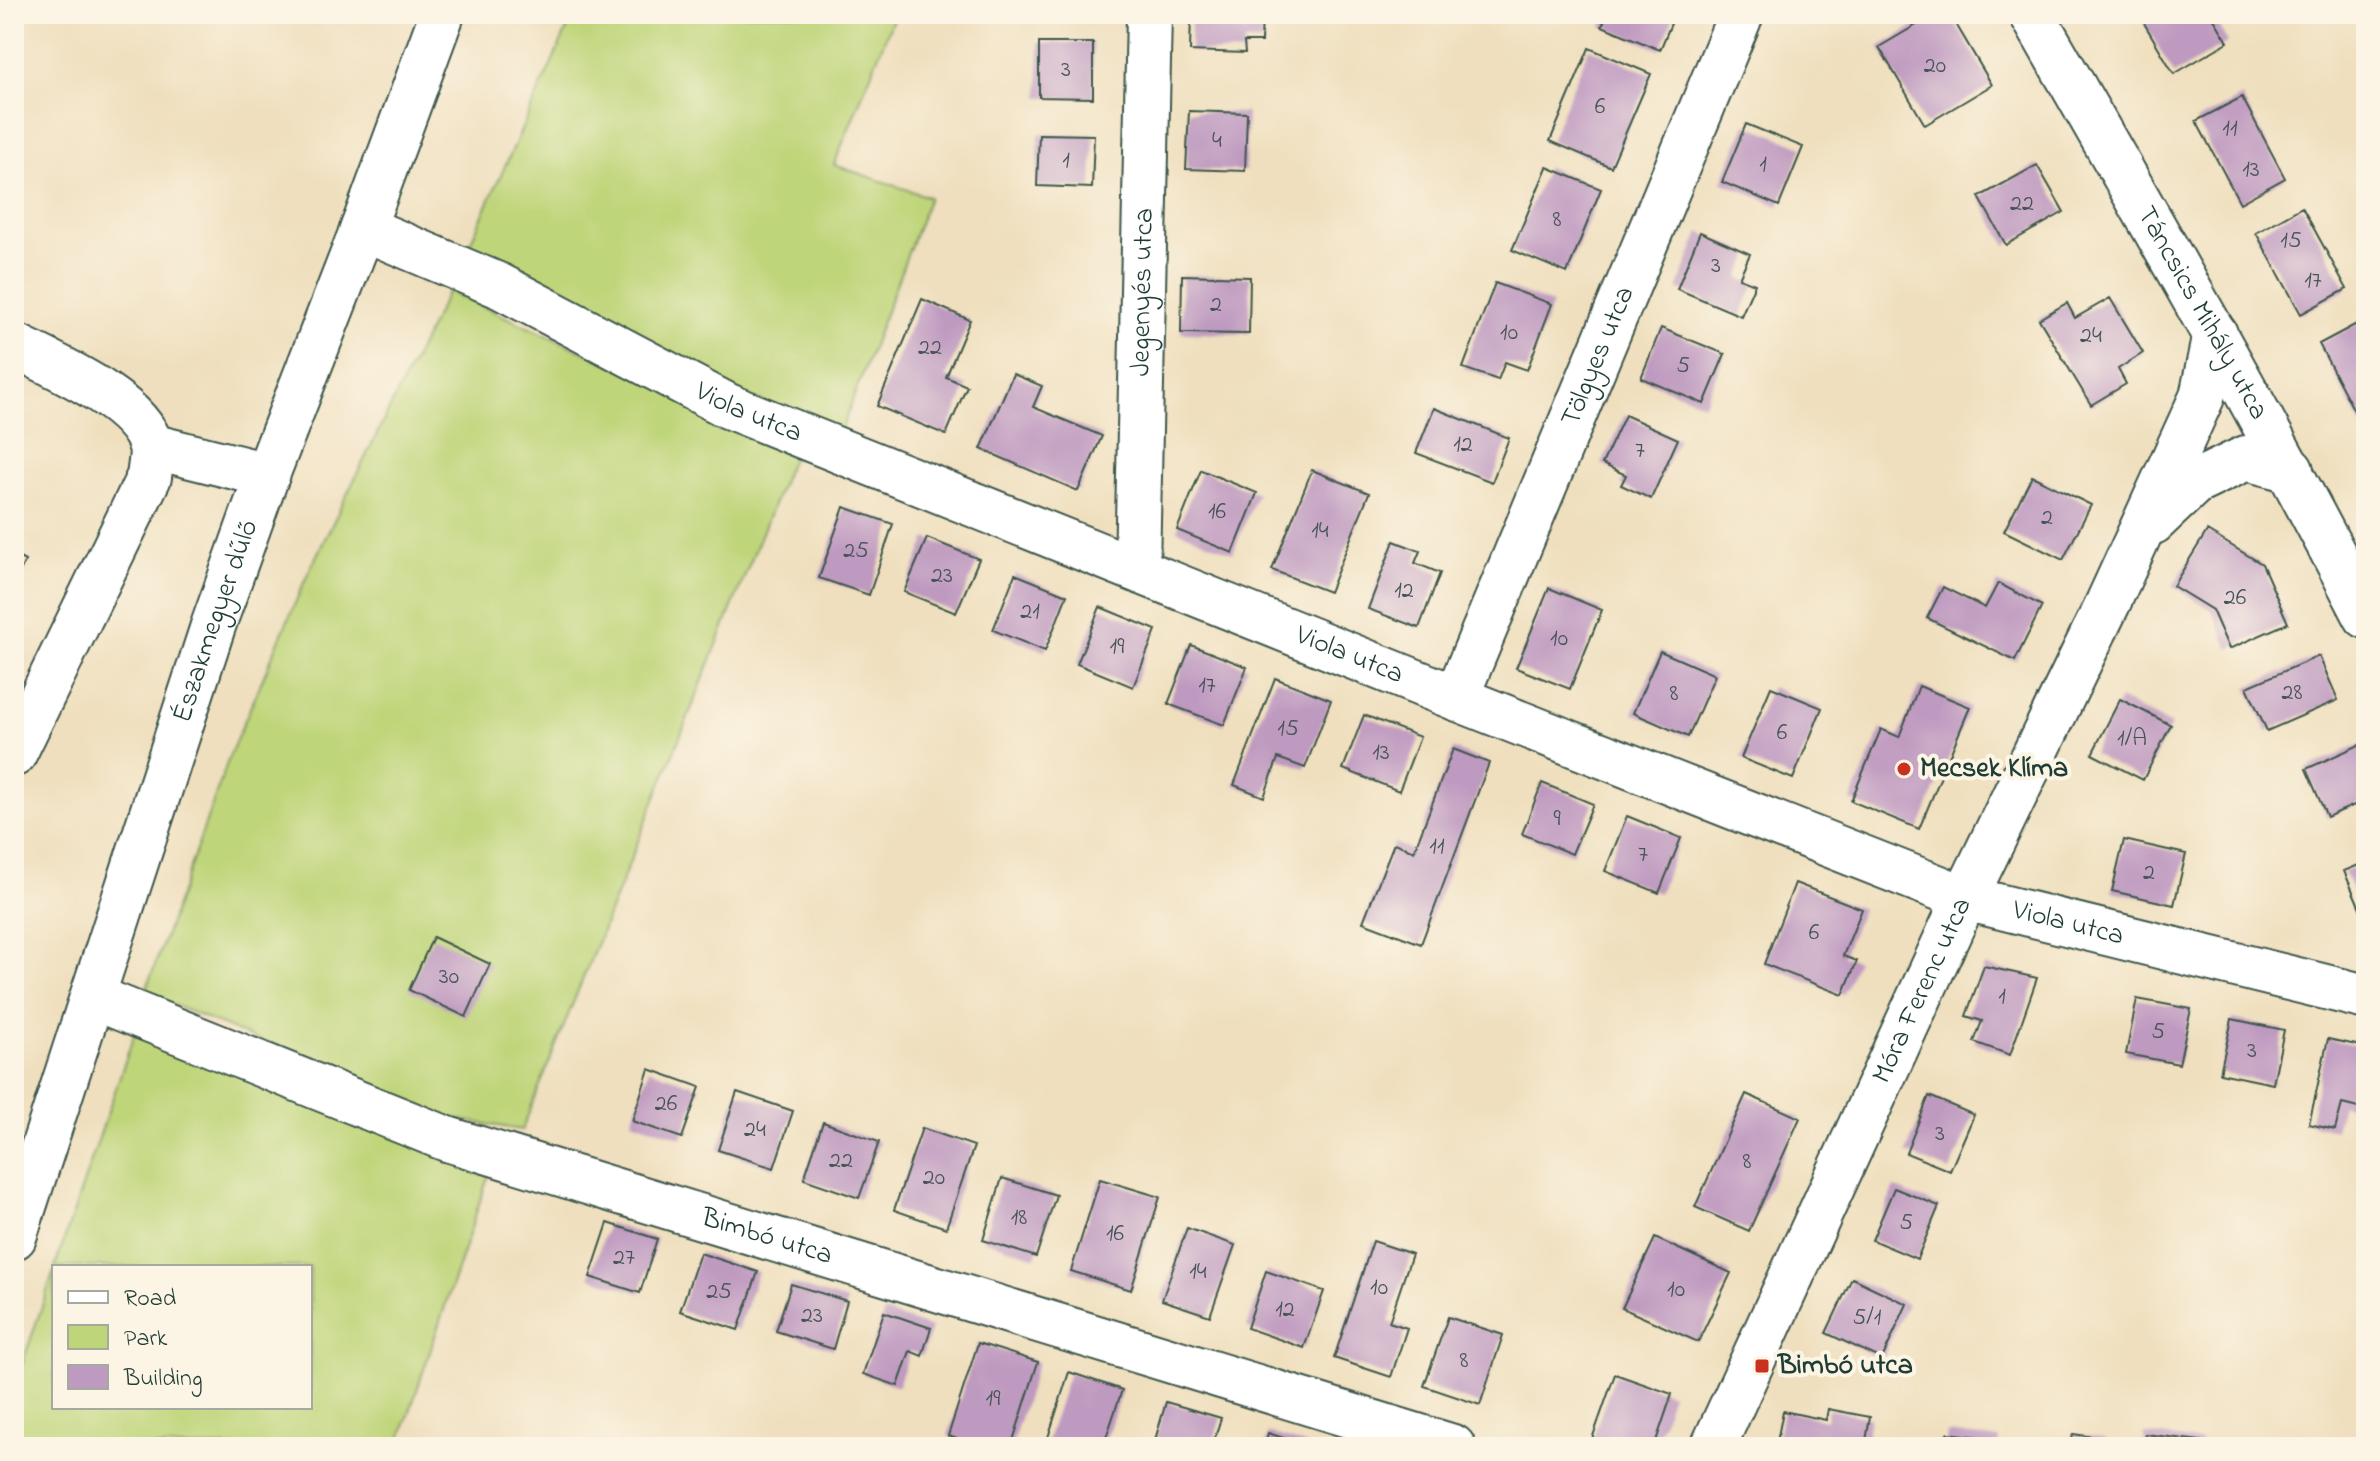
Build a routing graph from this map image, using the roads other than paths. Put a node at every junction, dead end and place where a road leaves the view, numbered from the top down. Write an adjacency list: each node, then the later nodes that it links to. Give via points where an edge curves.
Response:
1 (442, 14): 5 (street, Északmegyer dűlő)
2 (1149, 14): 12 (street, Jegenyés utca)
3 (1741, 14): 14 (street, Tölgyes utca)
4 (2032, 14): 6 (street, Táncsics Mihály utca)
5 (363, 228): 10 (street, Északmegyer dűlő); 12 (street, Viola utca, via 498,285 728,406)
6 (2215, 334): 9 (street, Táncsics Mihály utca); 11 (street, Móra Ferenc utca, via 2202,397)
7 (14, 345): 8 (street, via 130,412)
8 (151, 446): 10 (street); 15 (street, via 149,477)
9 (2291, 470): 11 (street, Móra Ferenc utca, via 2246,458 2194,483); 13 (street, Táncsics Mihály utca)
10 (267, 475): 17 (street, Északmegyer dűlő)
11 (2137, 538): 16 (street, Móra Ferenc utca)
12 (1137, 568): 14 (street, Viola utca)
13 (2366, 616)
14 (1456, 698): 16 (street, Viola utca)
15 (14, 754)
16 (1965, 898): 18 (street, Viola utca); 21 (street, Móra Ferenc utca)
17 (93, 997): 19 (street, Északmegyer dűlő); 20 (street, Bimbó utca, via 447,1139)
18 (2366, 997)
19 (14, 1237)
20 (1453, 1447)
21 (1713, 1447)

